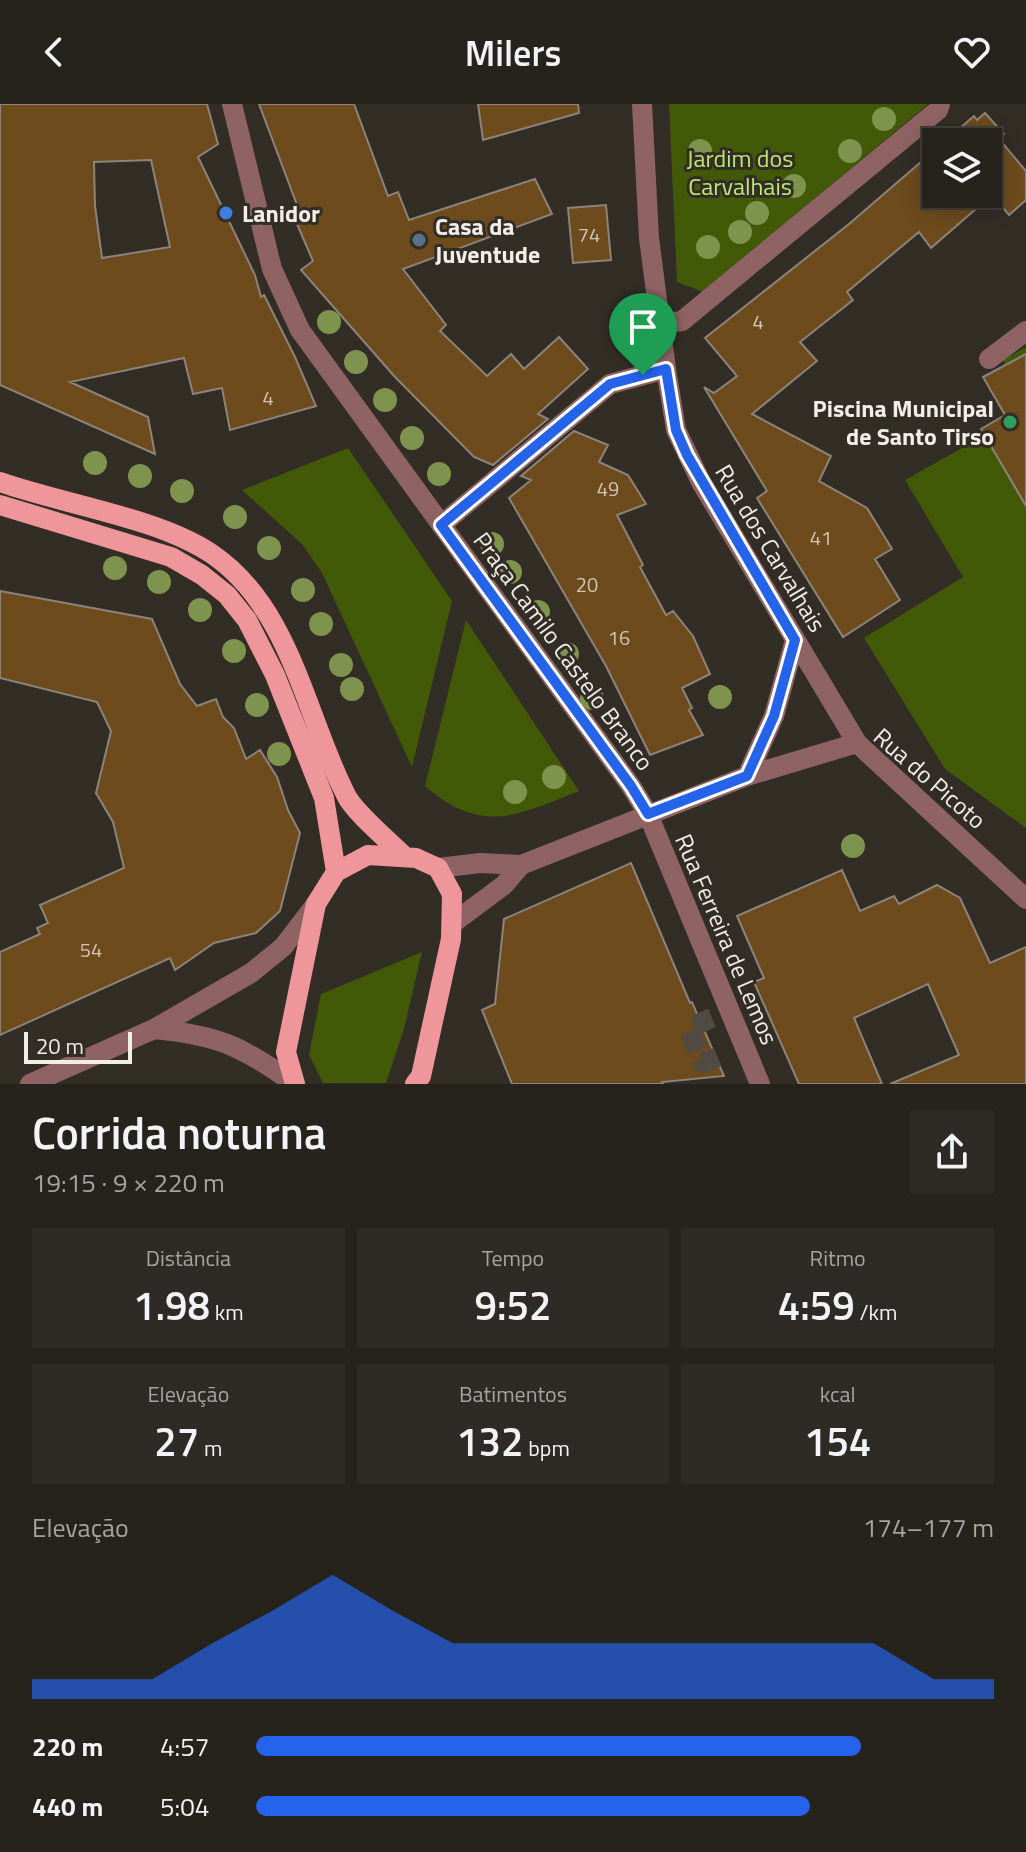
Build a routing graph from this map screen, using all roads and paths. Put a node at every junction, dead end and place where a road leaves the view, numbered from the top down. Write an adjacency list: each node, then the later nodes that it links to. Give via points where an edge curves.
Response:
1 (232, 104): 10 (street, Praça Camilo Castelo Branco, via 272,269 300,330)
2 (642, 104): 4 (street, Rua dos Carvalhais)
3 (940, 104): 4 (street, via 682,321)
4 (660, 324): 7 (street, Rua dos Carvalhais)
5 (1026, 331): 6 (street)
6 (989, 359)
7 (666, 369): 10 (street, via 610,384); 11 (street, Rua dos Carvalhais, via 676,430 687,455)
8 (0, 482): 15 (main road, via 179,536 239,576 292,661 347,798)
9 (0, 505): 18 (main road, via 171,557 227,595 247,620 275,675 324,798)
10 (441, 525): 14 (street, Praça Camilo Castelo Branco)
11 (795, 640): 12 (street, Rua dos Carvalhais); 13 (street, via 774,716)
12 (857, 743): 13 (street, Rua do Picoto); 19 (street, Rua do Picoto)
13 (747, 776): 14 (street, Rua do Picoto)
14 (648, 814): 16 (street); 26 (street, Rua Ferreira de Lemos, via 735,1049)
15 (404, 856): 17 (main road); 18 (main road, via 368,855)
16 (521, 865): 17 (street); 21 (street, via 504,885)
17 (438, 868): 21 (main road, via 452,894)
18 (336, 872): 20 (main road)
19 (1026, 899)
20 (316, 904): 22 (street, via 283,947 251,973); 24 (main road, via 286,1052)
21 (453, 923): 25 (main road, via 421,1076)
22 (154, 1029): 23 (street); 24 (street, via 229,1043)
23 (30, 1084)
24 (295, 1084)
25 (415, 1084)
26 (760, 1084)

